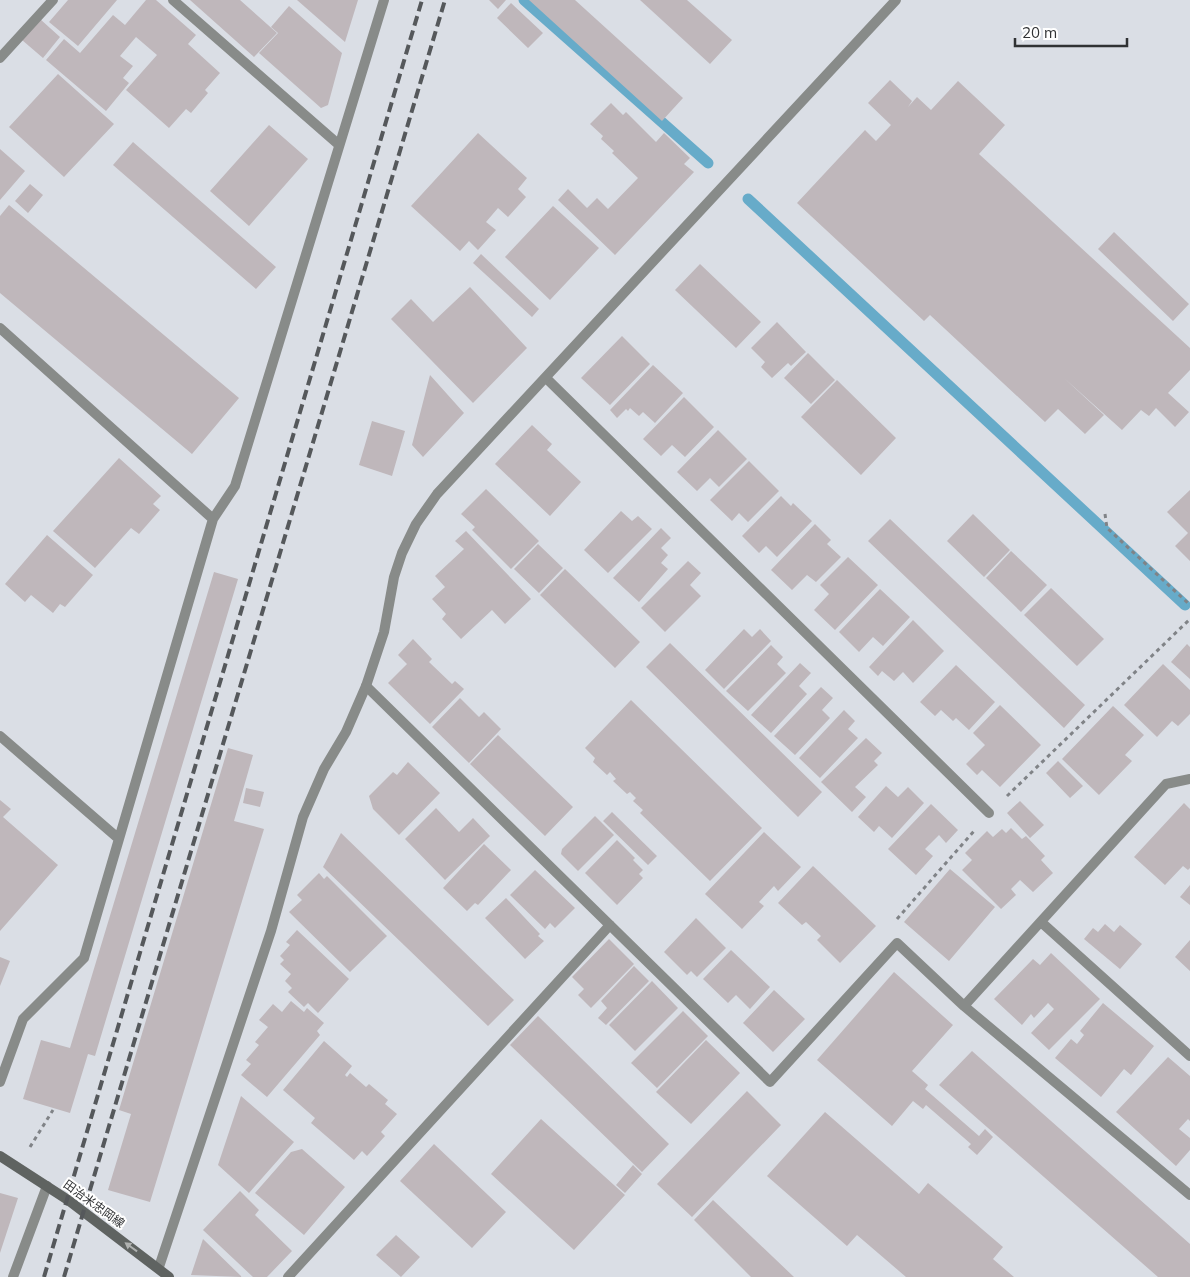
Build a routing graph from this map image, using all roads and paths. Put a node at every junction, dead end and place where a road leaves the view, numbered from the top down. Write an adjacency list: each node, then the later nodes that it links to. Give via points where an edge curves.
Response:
1 (53, 0): 5 (street)
2 (173, 0): 6 (street)
3 (384, 0): 6 (street)
4 (896, 0): 8 (street)
5 (0, 58)
6 (338, 144): 10 (street, via 235,486)
7 (0, 328): 10 (street)
8 (546, 378): 13 (street, via 437,494 416,524 394,576 384,632); 16 (street)
9 (1105, 514): 11 (path, via 1107,528)
10 (213, 520): 17 (street)
11 (1190, 605)
12 (1190, 618): 16 (path)
13 (366, 686): 19 (street); 29 (street, via 346,732 324,768 303,818 271,931)
14 (0, 736): 17 (street)
15 (1190, 779): 18 (street, via 1166,784)
16 (989, 813): 20 (path, via 894,923)
17 (119, 839): 23 (street, via 84,958 23,1019)
18 (1041, 922): 21 (street); 22 (street)
19 (610, 925): 20 (street, via 770,1082); 32 (street)
20 (897, 943): 21 (street)
21 (964, 1006): 28 (street)
22 (1190, 1056)
23 (0, 1082)
24 (53, 1110): 25 (path)
25 (29, 1149)
26 (0, 1156): 27 (main road, 田治米忠岡線)
27 (47, 1186): 29 (main road, 田治米忠岡線, one-way to 27); 30 (street)
28 (1190, 1195)
29 (159, 1267): 31 (main road, 田治米忠岡線)
30 (13, 1277)
31 (169, 1277)
32 (288, 1277)

